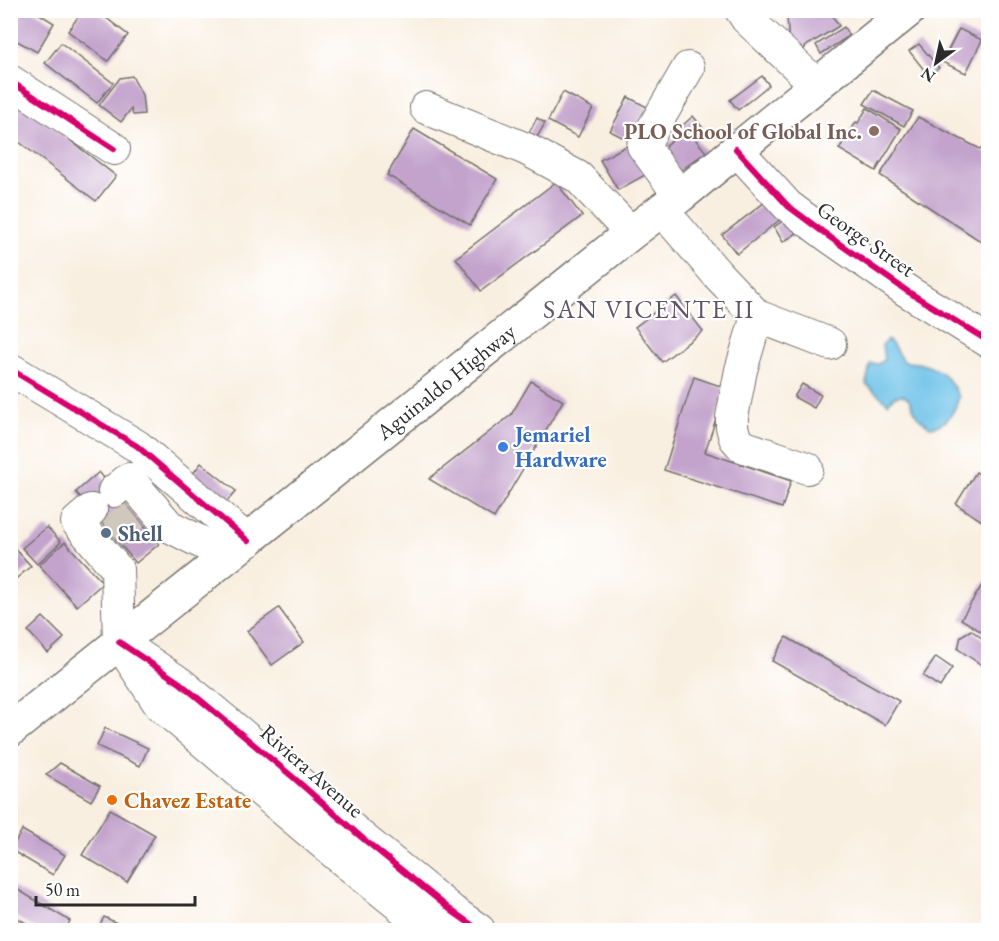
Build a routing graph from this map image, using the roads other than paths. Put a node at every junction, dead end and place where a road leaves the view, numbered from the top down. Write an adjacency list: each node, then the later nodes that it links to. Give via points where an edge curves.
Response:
1 (741, 10): 5 (street)
2 (909, 10): 5 (main road, Aguinaldo Highway)
3 (688, 68): 9 (street, via 643,146)
4 (10, 81): 7 (street)
5 (817, 85): 8 (main road, Aguinaldo Highway)
6 (426, 108): 10 (street, via 526,149 578,177)
7 (114, 149)
8 (736, 149): 9 (main road, Aguinaldo Highway); 12 (street, George Street, via 788,206 907,291)
9 (671, 203): 10 (main road, Aguinaldo Highway); 11 (street)
10 (630, 233): 16 (main road, Aguinaldo Highway)
11 (757, 316): 13 (street); 15 (street, via 732,417 735,438 742,446)
12 (988, 341)
13 (830, 344)
14 (10, 369): 16 (street, via 136,446)
15 (807, 468)
16 (238, 548): 17 (main road, Aguinaldo Highway); 17 (street, via 169,526 116,515)
17 (119, 642): 18 (main road, Aguinaldo Highway); 19 (street, Riviera Avenue, via 160,705); 20 (street, Riviera Avenue, via 180,683 361,837)
18 (14, 719)
19 (430, 930)
20 (478, 930)

